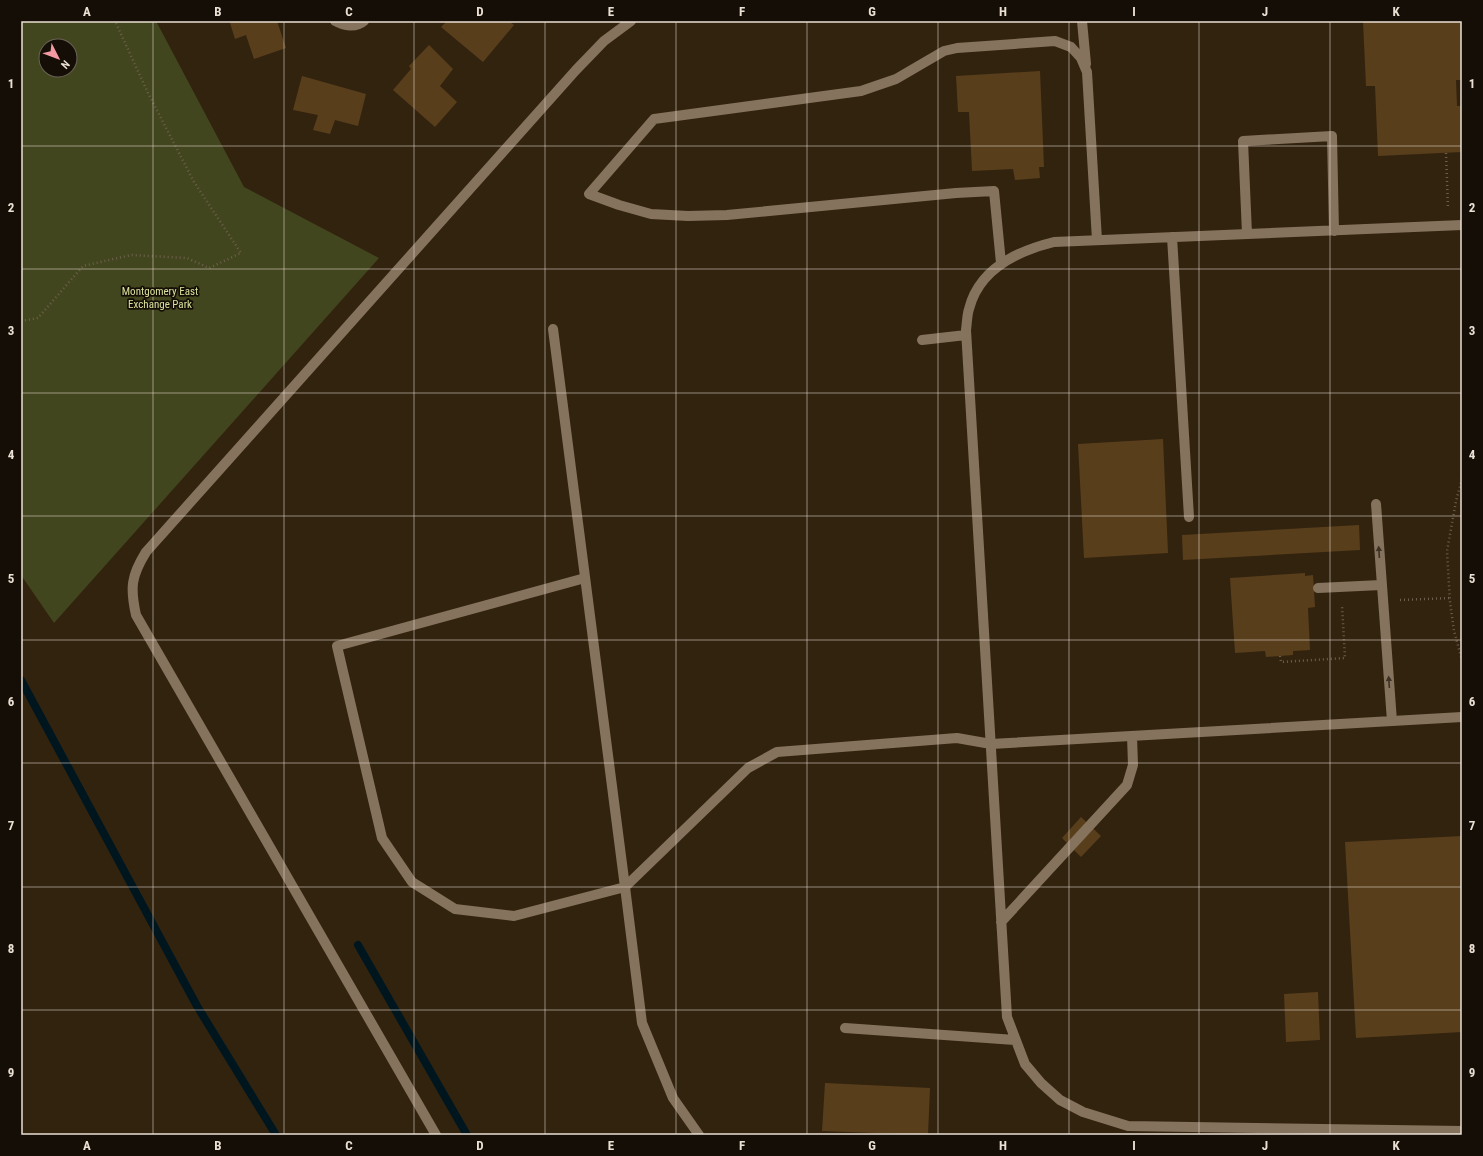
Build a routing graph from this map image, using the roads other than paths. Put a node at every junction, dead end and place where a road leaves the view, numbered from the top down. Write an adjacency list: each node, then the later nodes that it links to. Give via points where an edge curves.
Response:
1 (335, 21): 2 (street, via 348,26)
2 (364, 21)
3 (631, 21): 29 (street, via 604,41 576,70 151,546 137,565 132,582 136,615)
4 (1082, 21): 5 (street)
5 (1087, 72): 10 (street); 11 (street, via 1081,58 1071,47 1055,41 958,48 944,51 896,79 861,91 654,119 589,194 651,214 688,216 727,215 994,191)
6 (1462, 225): 7 (street)
7 (1334, 231): 8 (street); 8 (street, via 1332,136 1243,141)
8 (1247, 234): 9 (street)
9 (1172, 237): 10 (street); 16 (street)
10 (1097, 240): 11 (street, via 1054,242 1036,246)
11 (1001, 263): 13 (street, via 987,275 977,289 969,308)
12 (554, 329): 17 (street)
13 (966, 335): 14 (street); 23 (street)
14 (922, 340)
15 (1376, 504): 18 (street, one-way to 15)
16 (1189, 517)
17 (585, 578): 24 (street); 24 (street, via 336,646 382,838 412,882 455,909 514,916)
18 (1382, 585): 19 (street); 21 (street, one-way to 18)
19 (1318, 588)
20 (1462, 717): 21 (street)
21 (1392, 721): 22 (street)
22 (1132, 736): 23 (street); 25 (street, via 1133,765 1127,785)
23 (991, 744): 24 (street, via 957,738 777,752 748,768); 25 (street)
24 (625, 887): 30 (street, via 642,1023 673,1098)
25 (1001, 922): 27 (street, via 1007,1017)
26 (845, 1028): 27 (street)
27 (1015, 1040): 28 (street, via 1025,1064 1060,1100 1083,1112 1128,1126)
28 (1462, 1131)
29 (436, 1135)
30 (699, 1135)

